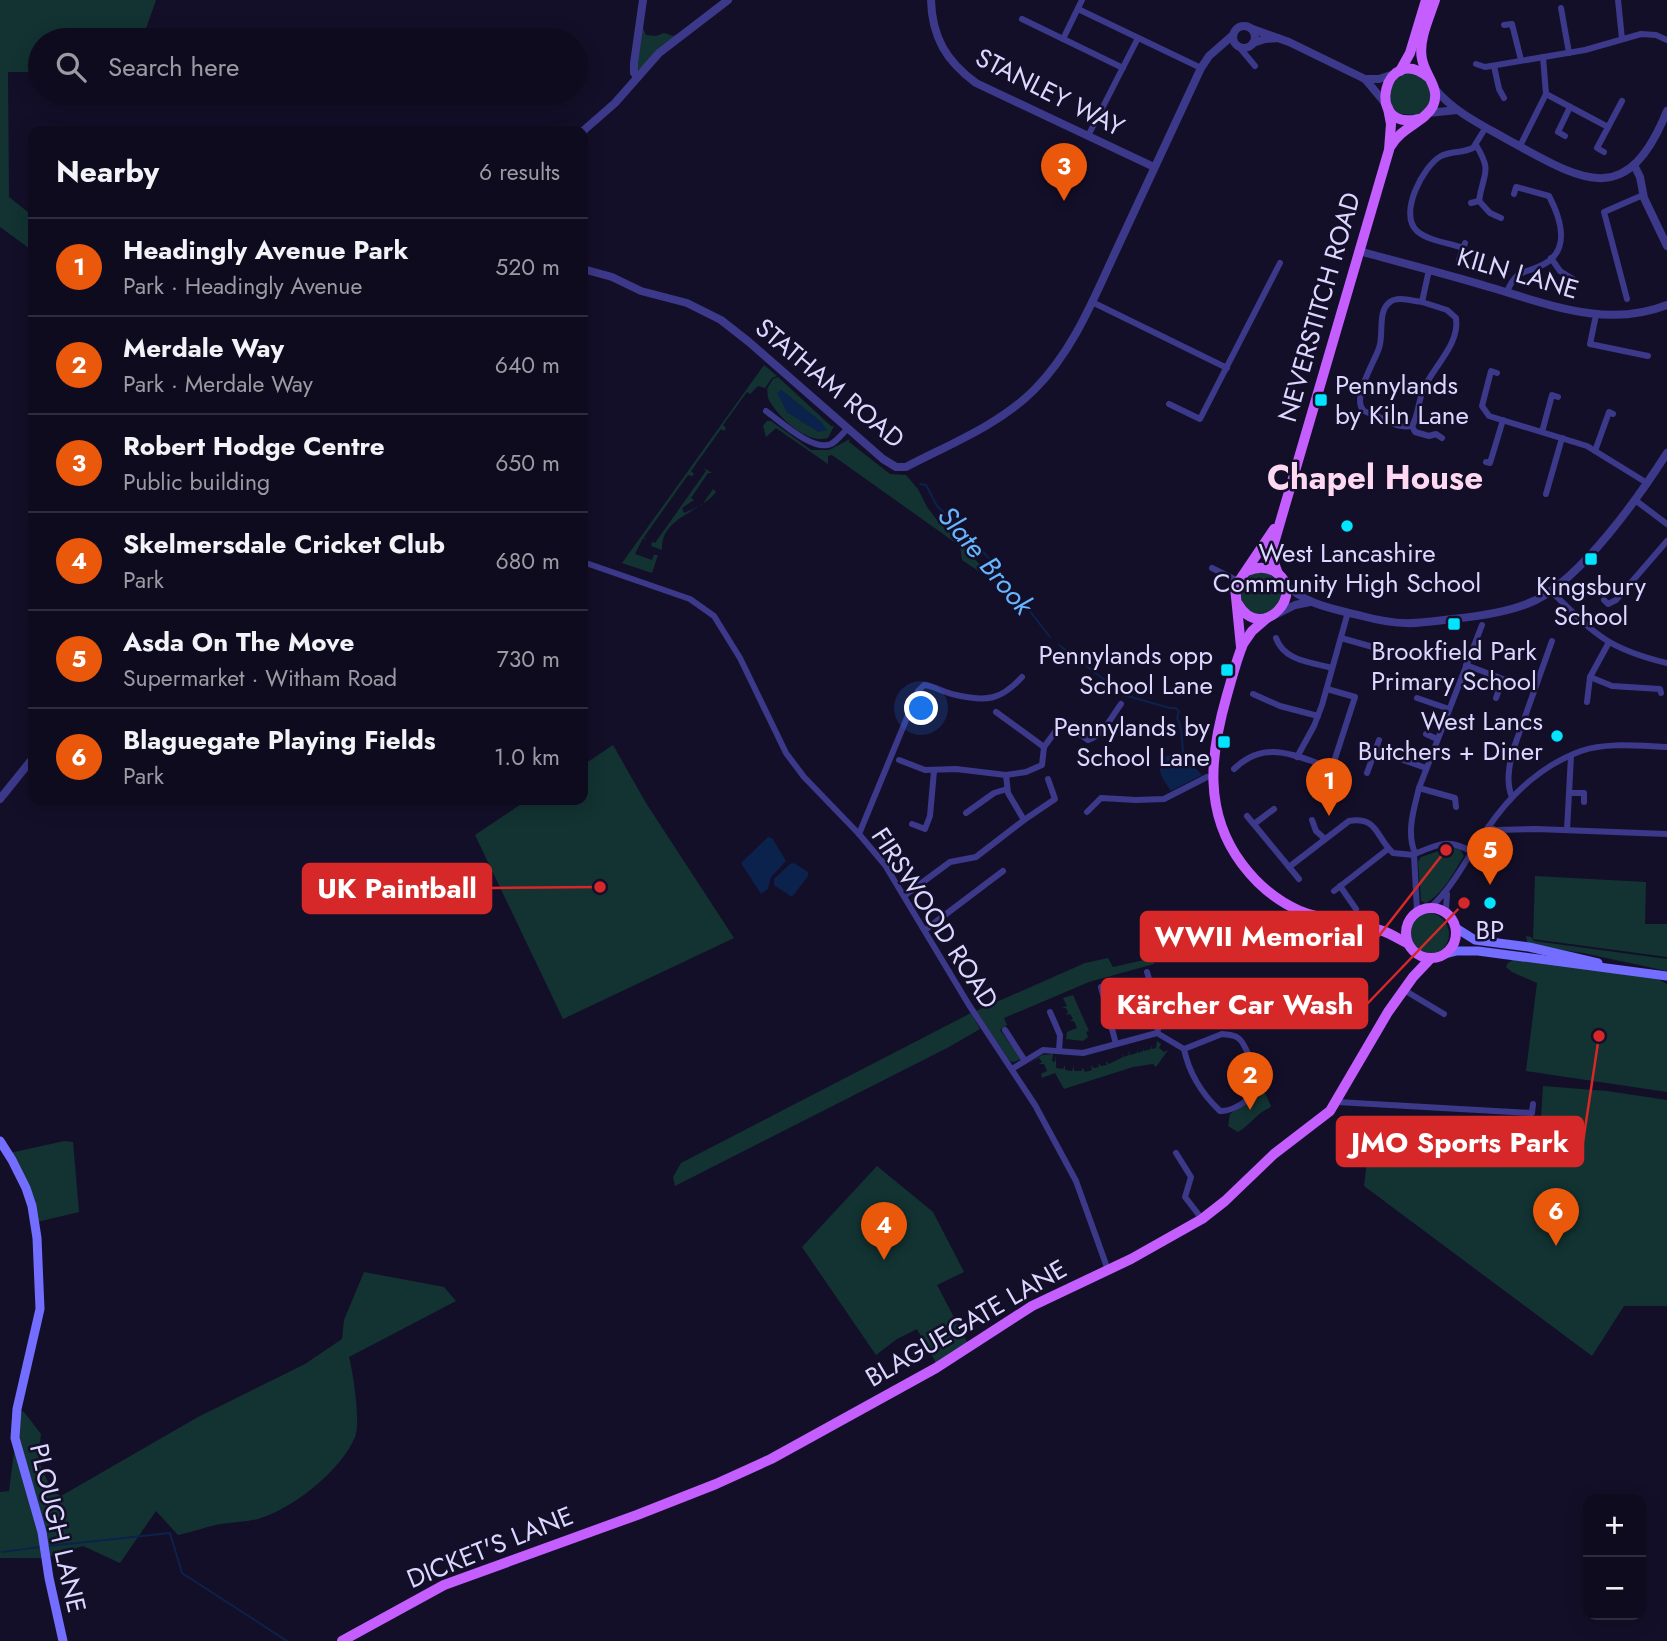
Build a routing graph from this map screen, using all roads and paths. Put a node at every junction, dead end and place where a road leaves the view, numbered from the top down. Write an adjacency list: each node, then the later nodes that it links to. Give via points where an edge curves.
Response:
1 (643, 0): 30 (street, via 634,62)
2 (729, 0): 30 (street, via 669,44)
3 (931, 0): 45 (street, STANLEY WAY, via 936,33 958,70)
4 (1082, 0): 9 (street)
5 (1426, 0): 29 (main road, via 1410,53)
6 (1435, 0): 31 (main road, via 1421,51)
7 (1618, 0): 16 (street)
8 (1561, 8): 22 (street)
9 (1078, 9): 14 (street); 17 (street)
10 (1022, 19): 17 (street)
11 (1504, 25): 24 (street, via 1512,24)
12 (1250, 28): 13 (street, via 1239,27); 15 (street); 19 (street)
13 (1233, 35): 20 (street); 21 (street, STATHAM ROAD)
14 (1139, 38): 27 (street); 28 (street)
15 (1281, 38): 19 (street); 32 (street)
16 (1622, 38): 18 (street, via 1641,34); 22 (street)
17 (1063, 39): 27 (street)
18 (1667, 40)
19 (1252, 45): 20 (street); 20 (street, via 1255,66)
20 (1238, 47): 21 (street)
21 (1216, 50): 28 (street, STATHAM ROAD)
22 (1569, 54): 23 (street)
23 (1543, 57): 24 (street); 34 (street)
24 (1521, 60): 26 (street)
25 (1475, 64): 26 (street)
26 (1494, 66): 35 (street)
27 (1123, 68): 45 (street)
28 (1201, 68): 52 (street, STATHAM ROAD)
29 (1397, 72): 31 (main road, via 1415,69); 32 (street); 37 (main road, via 1385,87)
30 (638, 77): 42 (street)
31 (1429, 77): 33 (main road)
32 (1365, 79): 37 (street)
33 (1435, 89): 39 (street); 41 (main road, via 1434,102)
34 (1546, 94): 38 (street); 48 (street)
35 (1504, 98)
36 (1622, 101): 44 (street)
37 (1387, 106): 41 (main road, via 1406,120); 49 (main road, NEVERSTITCH ROAD)
38 (1570, 107): 44 (street); 46 (street, via 1558,132)
39 (1457, 110): 41 (street); 43 (street)
40 (1667, 111): 51 (street, via 1662,132)
41 (1424, 116): 49 (main road, NEVERSTITCH ROAD, via 1402,131)
42 (588, 127)
43 (1486, 127): 47 (street); 48 (street)
44 (1608, 127): 50 (street, via 1597,148)
45 (1088, 136): 52 (street, STANLEY WAY)
46 (1566, 136)
47 (1476, 145): 55 (street, via 1487,169); 62 (street, via 1444,155 1430,165 1420,178 1410,214 1418,232 1464,245)
48 (1520, 146): 51 (street, via 1585,178 1609,177)
49 (1389, 150): 60 (main road, NEVERSTITCH ROAD)
50 (1604, 152)
51 (1634, 165): 54 (street)
52 (1154, 167): 69 (street, STATHAM ROAD)
53 (1514, 194): 61 (street, via 1516,187 1549,196 1562,238)
54 (1643, 195): 58 (street); 68 (street, via 1604,212)
55 (1479, 201): 56 (street); 57 (street)
56 (1471, 203)
57 (1501, 218)
58 (1663, 229): 59 (street)
59 (1667, 246)
60 (1359, 251): 65 (street, KILN LANE); 93 (main road, NEVERSTITCH ROAD)
61 (1551, 258): 66 (street); 67 (street, via 1522,271)
62 (1459, 260)
63 (1280, 262): 74 (street)
64 (588, 270): 82 (street, STATHAM ROAD, via 687,303 721,320)
65 (1429, 270): 67 (street, KILN LANE); 70 (street)
66 (1576, 281)
67 (1507, 292): 72 (street, KILN LANE)
68 (1627, 299)
69 (1092, 302): 74 (street); 82 (street, STATHAM ROAD, via 1050,372 1012,408 974,432 901,467 883,459)
70 (1422, 302): 81 (street, via 1447,310 1456,317 1457,326 1451,345 1423,390); 81 (street, via 1398,299 1386,306 1380,347 1360,404 1364,411 1397,427)
71 (1667, 305): 72 (street, KILN LANE, via 1640,313)
72 (1597, 315): 73 (street, via 1590,344)
73 (1648, 356)
74 (1227, 368): 77 (street, via 1200,419)
75 (1497, 373): 80 (street, via 1491,372 1482,406 1489,416)
76 (1558, 397): 83 (street, via 1552,395)
77 (1169, 404)
78 (766, 411): 82 (street, via 820,446 831,444)
79 (1613, 414): 86 (street, via 1609,412)
80 (1503, 420): 83 (street); 88 (street, via 1490,463)
81 (1412, 426): 84 (street, via 1415,432)
82 (848, 428)
83 (1542, 432): 85 (street)
84 (1442, 438)
85 (1562, 438): 86 (street); 91 (street)
86 (1595, 451): 90 (street)
87 (1667, 453): 89 (street)
88 (1486, 462)
89 (1664, 463): 90 (street)
90 (1647, 483): 92 (street)
91 (1546, 494)
92 (1635, 500): 94 (street); 100 (street, via 1584,561)
93 (1280, 517): 98 (main road, NEVERSTITCH ROAD, via 1272,555); 99 (main road, NEVERSTITCH ROAD)
94 (1667, 524)
95 (1667, 541): 101 (street, via 1616,600 1608,604)
96 (588, 564): 164 (street, FIRSWOOD ROAD, via 690,599 714,616 786,753)
97 (1212, 568): 99 (street)
98 (1280, 576): 99 (main road, via 1258,567); 103 (street); 105 (main road, via 1285,602)
99 (1241, 577): 102 (main road, via 1235,587)
100 (1550, 590): 104 (street, via 1535,600 1489,614 1426,623 1395,624); 110 (street)
101 (1604, 600)
102 (1236, 601): 105 (main road, via 1252,617); 112 (main road)
103 (1310, 602): 104 (street); 105 (street)
104 (1348, 612): 108 (street)
105 (1270, 616): 112 (main road, via 1248,635)
106 (1472, 628): 114 (street, via 1481,628)
107 (1276, 638): 115 (street, via 1292,657)
108 (1341, 638): 111 (street); 115 (street)
109 (1552, 640): 150 (street, via 1511,752)
110 (1608, 644): 113 (street); 117 (street)
111 (1380, 649)
112 (1241, 650): 182 (main road, via 1212,762 1215,804 1226,838 1248,872 1285,903 1313,916)
113 (1667, 663)
114 (1466, 664): 122 (street, via 1503,678); 125 (street)
115 (1332, 668): 118 (street)
116 (1022, 677): 164 (street, via 1010,690 990,699 924,685)
117 (1590, 677): 119 (street, via 1612,686 1660,689); 123 (street)
118 (1327, 689): 127 (street); 138 (street, via 1355,697)
119 (1661, 693)
120 (1253, 694): 127 (street)
121 (1417, 698): 125 (street)
122 (1496, 698)
123 (1587, 702)
124 (1121, 704): 131 (street, via 1092,740 1063,721)
125 (1449, 709): 129 (street)
126 (996, 712): 131 (street)
127 (1318, 716): 135 (street)
128 (1426, 734): 129 (street)
129 (1437, 739): 139 (street)
130 (1379, 740): 133 (street)
131 (1044, 747): 143 (street, via 1042,765)
132 (1667, 747): 134 (street, via 1610,747)
133 (1375, 750): 139 (street); 142 (street)
134 (1571, 756): 149 (street); 150 (street, via 1540,773)
135 (1297, 757): 138 (street); 140 (street, via 1266,750 1248,755)
136 (899, 760): 141 (street)
137 (28, 764): 151 (street)
138 (1333, 768): 145 (street)
139 (1426, 768): 147 (street)
140 (1234, 769)
141 (933, 771): 143 (street); 160 (street, via 925,829)
142 (1367, 773)
143 (1006, 775): 148 (street)
144 (1207, 777): 155 (street, via 1164,799 1101,798)
145 (1329, 778)
146 (1048, 779): 159 (street, via 1055,799)
147 (1419, 788): 153 (street, via 1455,798); 169 (street, via 1411,839)
148 (1007, 789): 156 (street); 159 (street)
149 (1569, 793): 152 (street, via 1584,793); 163 (street)
150 (1512, 797): 162 (street)
151 (0, 799)
152 (1584, 802)
153 (1456, 807)
154 (1275, 809): 161 (street)
155 (1087, 811)
156 (966, 813)
157 (1247, 816): 161 (street)
158 (1313, 819): 166 (street)
159 (1024, 820): 174 (street, via 975,857 950,862)
160 (912, 824)
161 (1254, 824): 170 (street)
162 (1488, 827): 163 (street, via 1496,831); 168 (street)
163 (1567, 830): 165 (street)
164 (859, 834): 174 (street, FIRSWOOD ROAD)
165 (1667, 834)
166 (1324, 838): 167 (street, via 1358,820 1372,825); 170 (street)
167 (1388, 849): 169 (street); 176 (street, via 1337,888)
168 (1472, 852): 169 (street, via 1451,843); 173 (street)
169 (1414, 854): 177 (street)
170 (1289, 867): 172 (street)
171 (1003, 871): 181 (street)
172 (1299, 879)
173 (1449, 889): 175 (street); 178 (street, via 1445,902)
174 (904, 896): 181 (street, FIRSWOOD ROAD)
175 (1431, 907): 177 (main road); 178 (main road)
176 (1356, 909)
177 (1417, 911): 179 (main road)
178 (1450, 916): 180 (main road)
179 (1406, 925): 182 (main road); 183 (main road)
180 (1456, 928): 184 (main road, via 1475,940); 186 (main road, via 1454,943)
181 (925, 930): 203 (street, FIRSWOOD ROAD)
182 (1383, 931): 183 (main road)
183 (1407, 943): 185 (main road)
184 (1494, 943): 187 (main road); 190 (main road)
185 (1415, 954): 188 (main road); 191 (main road)
186 (1445, 954): 187 (main road, via 1467,950); 188 (main road)
187 (1502, 954): 190 (main road)
188 (1430, 959): 191 (main road, BLAGUEGATE LANE)
189 (1147, 972): 198 (street, via 1161,1019)
190 (1634, 972): 192 (main road)
191 (1413, 976): 194 (main road, BLAGUEGATE LANE)
192 (1667, 976)
193 (1101, 987): 199 (street)
194 (1404, 989): 196 (street); 204 (main road, BLAGUEGATE LANE)
195 (1051, 1012): 201 (street, via 1060,1035)
196 (1444, 1014)
197 (1005, 1030): 202 (street)
198 (1157, 1033): 199 (street); 200 (street)
199 (1116, 1044): 201 (street, via 1083,1053)
200 (1184, 1049): 200 (street, via 1222,1034 1240,1038 1256,1082 1253,1095 1229,1112 1220,1111 1196,1082)
201 (1059, 1051): 202 (street, via 1043,1050)
202 (1025, 1061): 203 (street)
203 (1012, 1069): 209 (street, FIRSWOOD ROAD, via 1076,1181)
204 (1337, 1102): 205 (street, via 1532,1113); 208 (main road, BLAGUEGATE LANE)
205 (1533, 1104)
206 (0, 1141): 211 (main road, PLOUGH LANE, via 26,1188 37,1238 40,1308 17,1409 15,1438 43,1541)
207 (1177, 1153): 208 (street, via 1191,1177 1185,1197)
208 (1202, 1219): 209 (main road, BLAGUEGATE LANE)
209 (1108, 1270): 210 (main road, BLAGUEGATE LANE, via 1032,1306 936,1368 771,1459)
210 (660, 1506): 212 (main road, DICKET'S LANE, via 444,1585)
211 (63, 1641)
212 (342, 1641)

